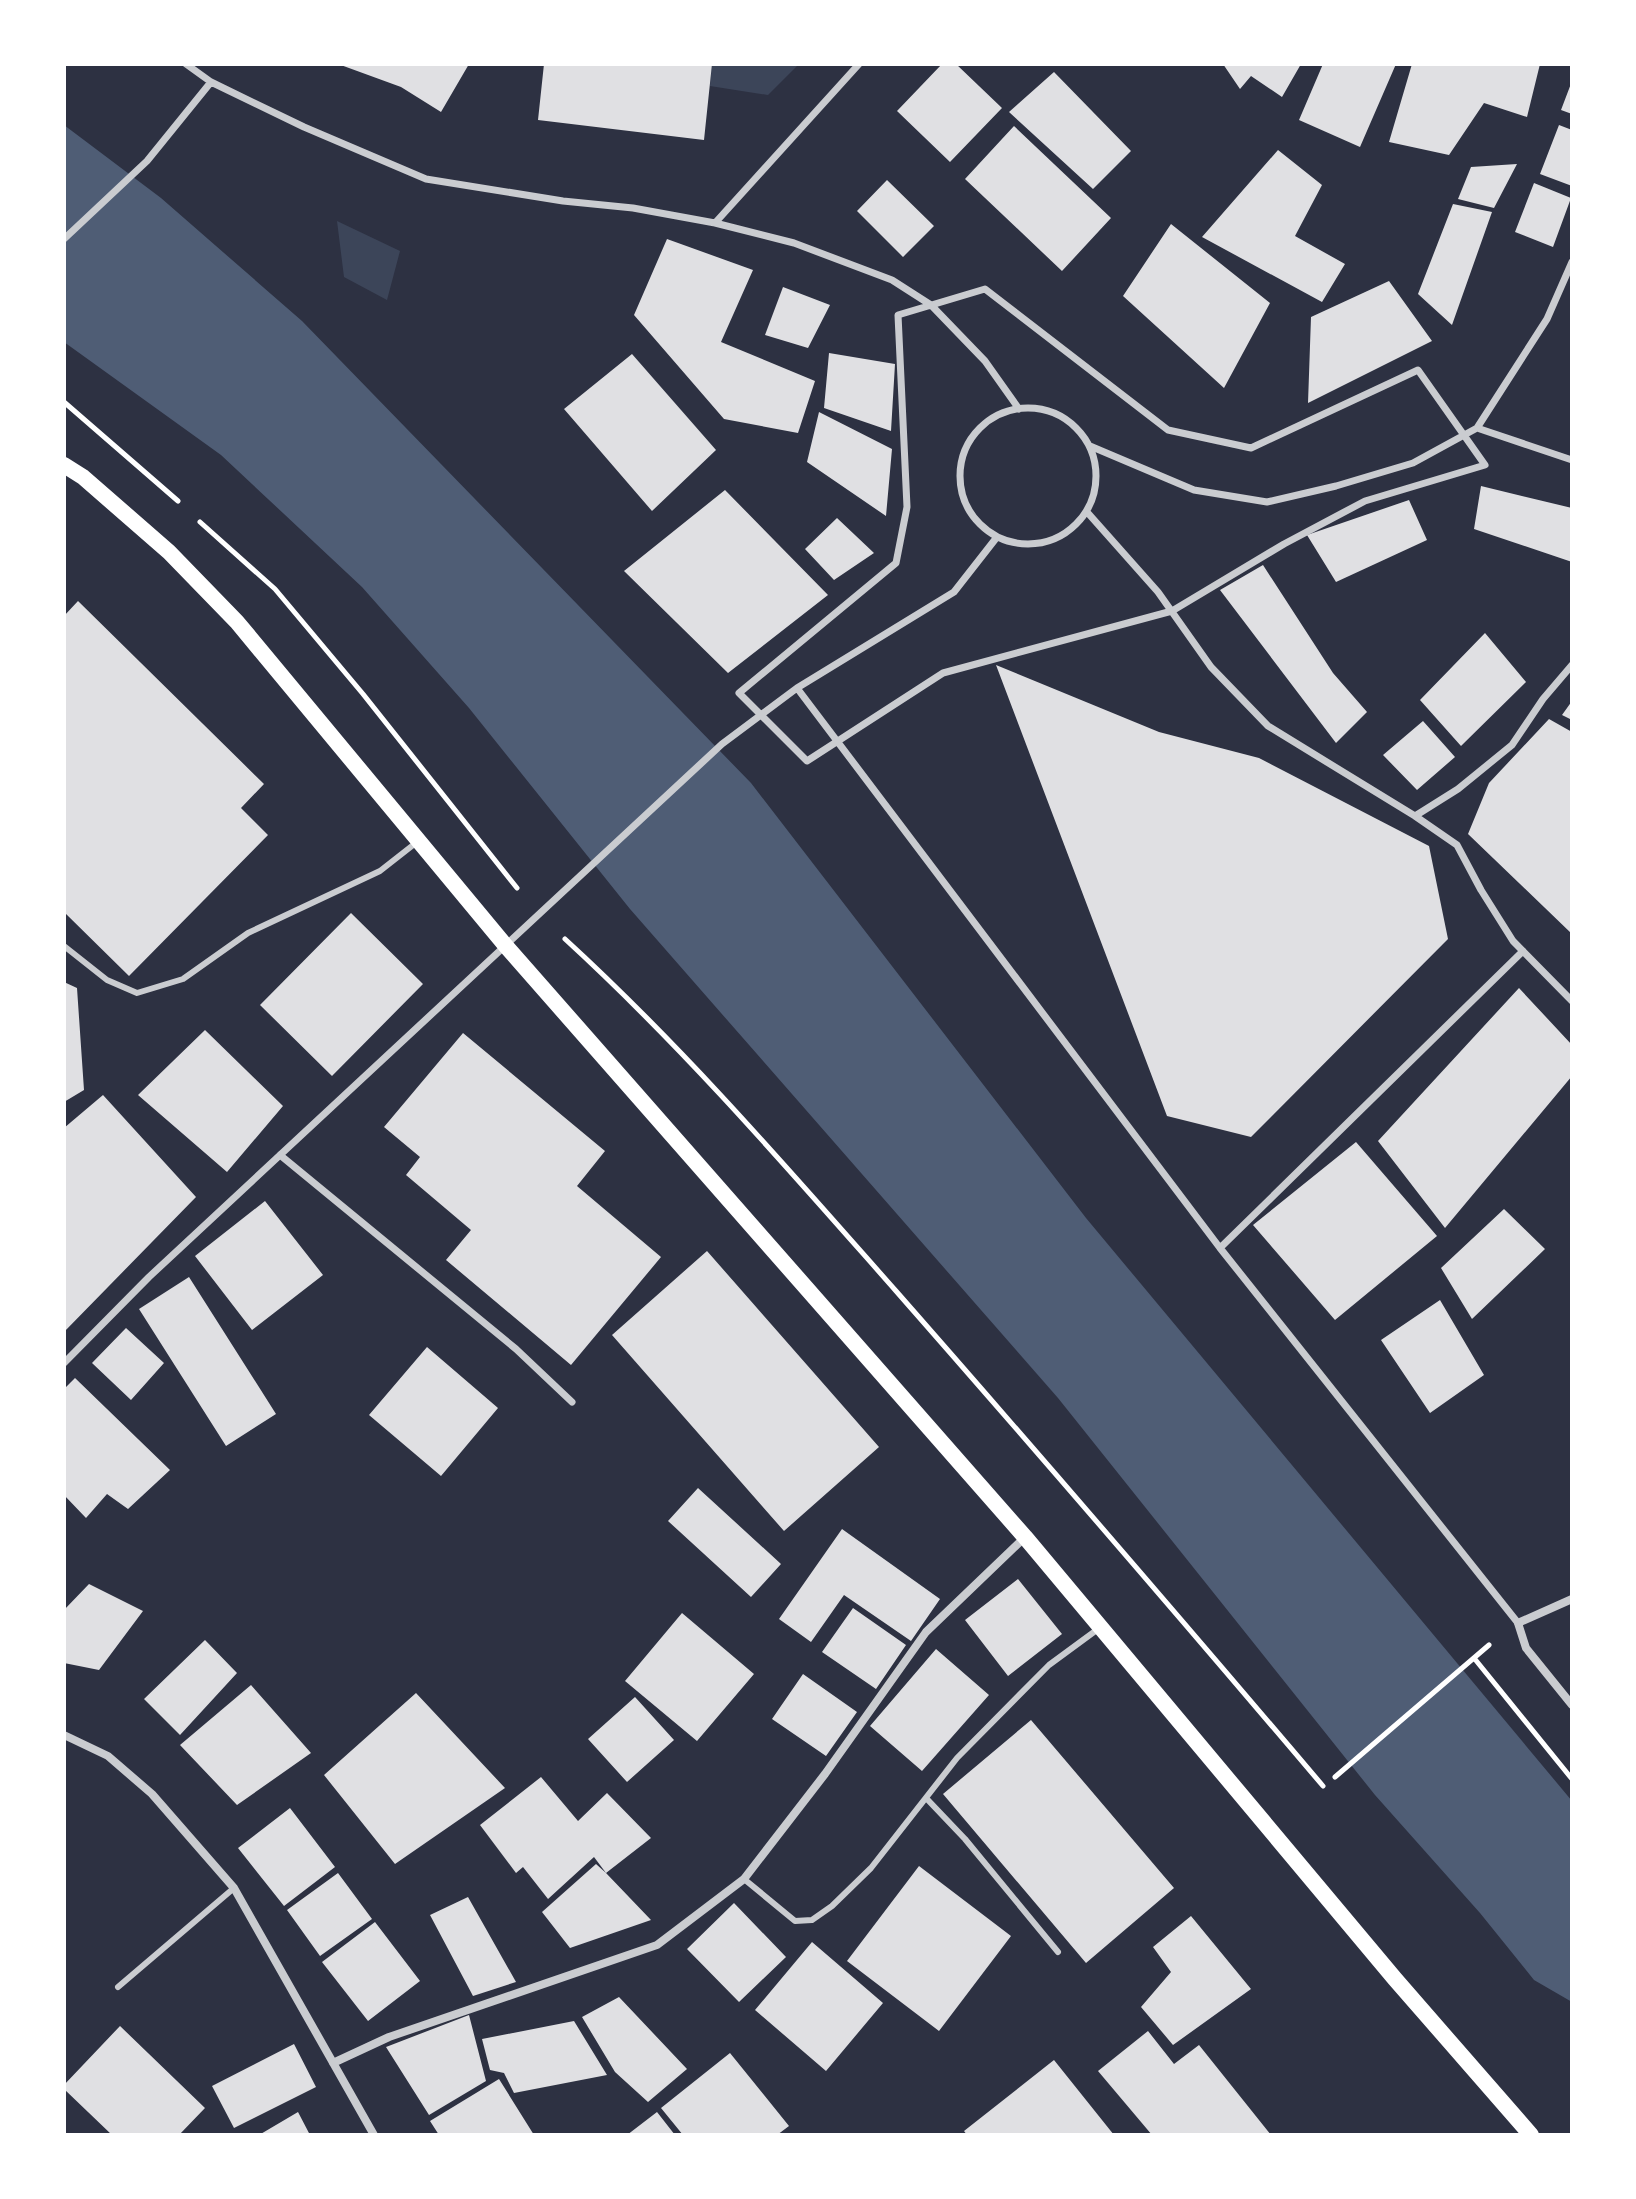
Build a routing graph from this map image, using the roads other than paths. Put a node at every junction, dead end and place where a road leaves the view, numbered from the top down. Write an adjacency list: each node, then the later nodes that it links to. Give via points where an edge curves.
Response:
1 (186, 64): 3 (street)
2 (859, 64): 4 (street)
3 (211, 82): 4 (street, via 426,179); 5 (street, via 147,161)
4 (715, 223): 7 (street, via 794,243 892,280)
5 (64, 239)
6 (1572, 262): 9 (street, via 1547,319)
7 (931, 305): 8 (street, via 985,361); 10 (street, via 985,289 1168,430 1251,448 1418,370); 19 (street, via 898,315 907,507 896,563 739,693)
8 (1019, 409): 11 (street, via 1057,413 1077,427); 15 (street, via 989,420 972,437 962,459 960,483 967,505)
9 (1477, 428): 10 (street); 12 (street)
10 (1464, 435): 11 (street, via 1413,463 1267,502 1194,490); 16 (street, via 1485,465 1365,501)
11 (1090, 446): 14 (street, via 1097,469)
12 (1572, 460)
13 (64, 465): 22 (main road, via 169,552 237,622)
14 (1087, 512): 15 (street, via 1057,538 1037,543); 16 (street)
15 (997, 537): 18 (street, via 954,592)
16 (1172, 611): 20 (street, via 943,673); 21 (street, via 1211,667 1268,726)
17 (1572, 665): 21 (street, via 1512,745)
18 (797, 688): 19 (street); 20 (street)
19 (762, 715): 20 (street, via 807,761); 23 (street, via 722,744)
20 (837, 742): 28 (street)
21 (1415, 816): 25 (street, via 1457,845)
22 (417, 842): 23 (main road); 24 (lane, via 380,871 248,933 183,979 137,993 107,980)
23 (505, 945): 27 (street); 31 (main road)
24 (64, 946)
25 (1523, 951): 26 (street); 28 (street)
26 (1572, 1001)
27 (280, 1155): 29 (street); 30 (street, via 516,1349)
28 (1220, 1248): 33 (street)
29 (64, 1363)
30 (572, 1402)
31 (1025, 1537): 34 (main road); 38 (street, via 926,1632)
32 (1572, 1599): 33 (street)
33 (1518, 1623): 35 (street, via 1526,1648)
34 (1101, 1627): 37 (lane, via 1049,1665 957,1758); 44 (main road)
35 (1572, 1705)
36 (64, 1735): 39 (street, via 108,1756 152,1794)
37 (926, 1798): 38 (lane, via 871,1868 812,1920 795,1921); 40 (lane)
38 (744, 1879): 42 (street, via 657,1945 468,2008)
39 (234, 1888): 41 (lane); 42 (street)
40 (1058, 1952)
41 (118, 1987)
42 (333, 2063): 43 (street)
43 (374, 2135)
44 (1531, 2135)

